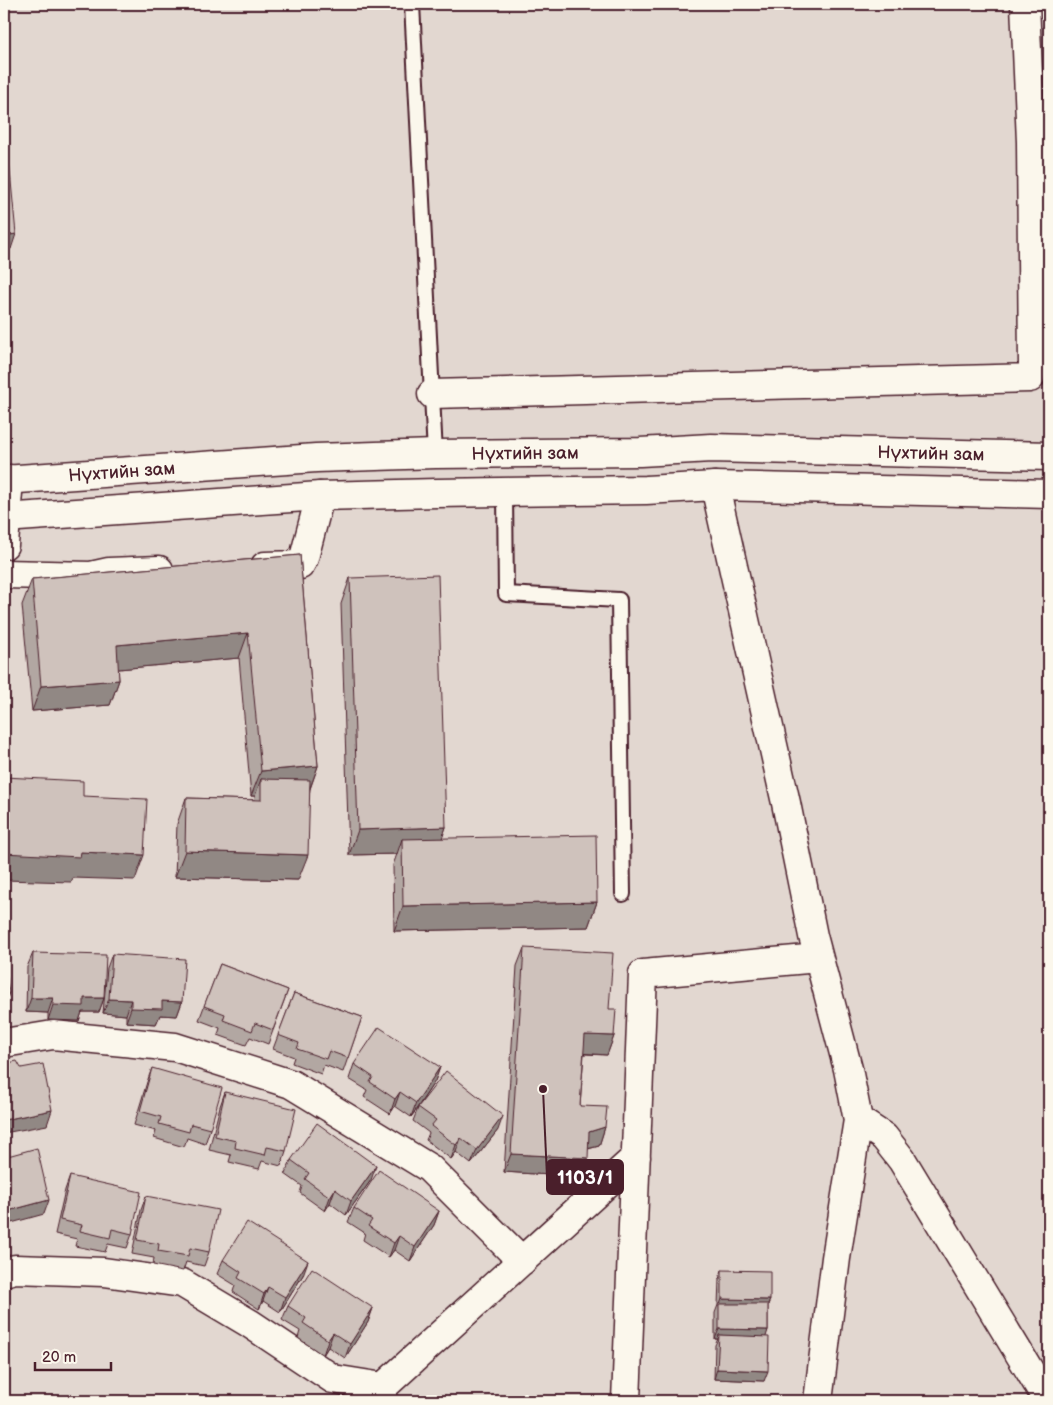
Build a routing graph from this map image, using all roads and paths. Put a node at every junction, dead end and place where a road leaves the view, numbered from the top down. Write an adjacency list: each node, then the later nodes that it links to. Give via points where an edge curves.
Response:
1 (412, 4): 3 (lane)
2 (1025, 4): 3 (street, via 1031,142 1034,366 1030,378)
3 (432, 394): 4 (lane)
4 (435, 454): 5 (street, Нүхтийн зам, via 711,448); 6 (street, Нүхтийн зам, via 316,458)
5 (1049, 456)
6 (6, 480): 11 (street)
7 (715, 486): 8 (street); 9 (street); 16 (street)
8 (505, 493): 10 (street); 15 (lane, via 506,594 619,600)
9 (1049, 494)
10 (320, 496): 11 (street); 12 (street, via 300,565)
11 (4, 527)
12 (243, 567)
13 (185, 569): 14 (street, via 108,572 91,576)
14 (4, 574)
15 (623, 894)
16 (818, 958): 18 (street); 19 (street, via 643,974)
17 (4, 1043): 20 (street, via 53,1035 175,1047 291,1084 428,1168)
18 (858, 1120): 24 (street); 25 (street, via 884,1137 902,1160)
19 (636, 1157): 20 (street); 23 (street)
20 (522, 1261): 22 (street)
21 (4, 1272): 22 (street, via 15,1269 104,1272 182,1283 333,1378)
22 (383, 1394)
23 (626, 1401)
24 (818, 1401)
25 (1048, 1401)

